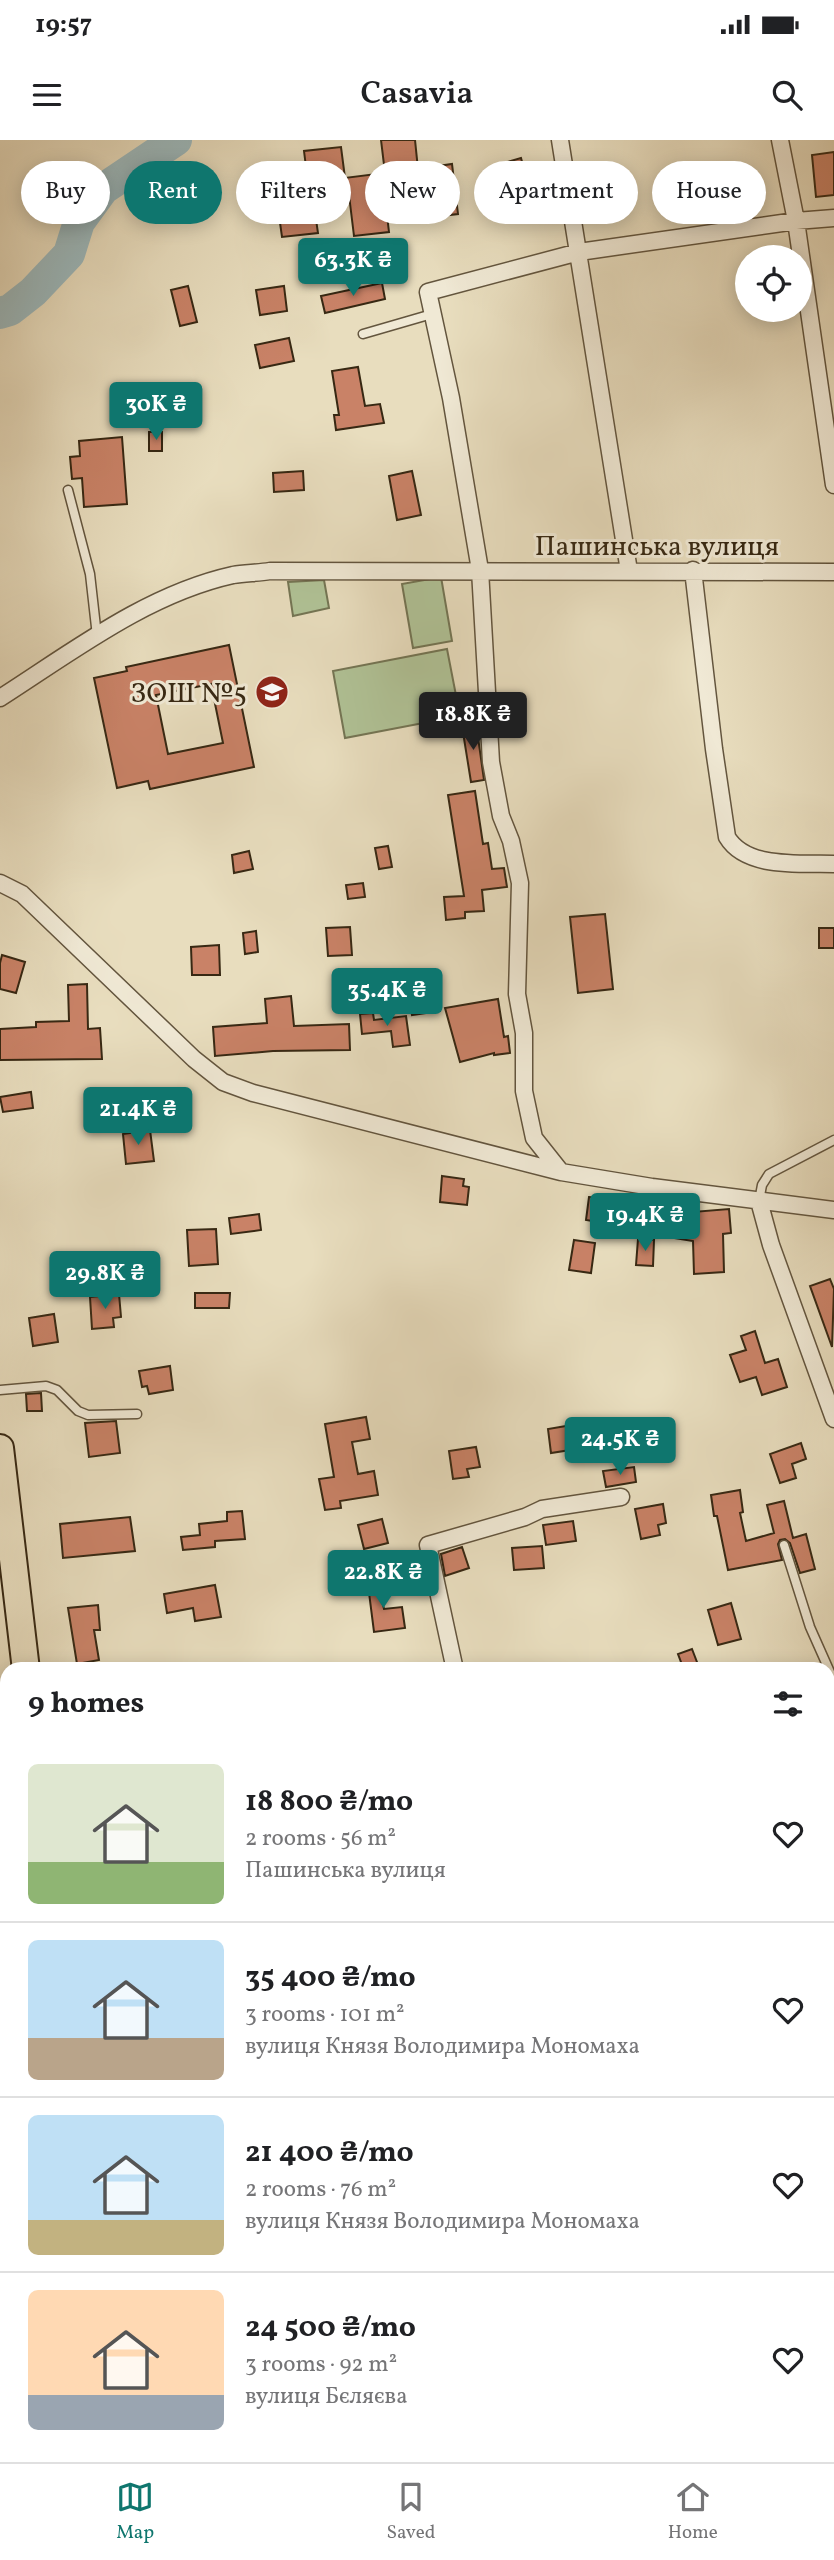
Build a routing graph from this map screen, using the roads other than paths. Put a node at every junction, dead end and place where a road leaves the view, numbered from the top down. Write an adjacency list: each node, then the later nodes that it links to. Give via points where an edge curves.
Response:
1 (560, 140): 5 (street)
2 (780, 140): 4 (street)
3 (834, 218): 4 (street)
4 (796, 221): 5 (street); 8 (street)
5 (579, 252): 6 (street, via 428,292); 12 (street)
6 (432, 314): 7 (lane); 10 (street)
7 (363, 334)
8 (834, 485)
9 (68, 490): 14 (lane, via 90,575)
10 (480, 570): 12 (street, Пашинська вулиця); 14 (street, Пашинська вулиця, via 232,575 166,598); 19 (street, via 491,762 520,883 517,993 524,1033 524,1091 534,1138)
11 (693, 570): 12 (street, Пашинська вулиця); 13 (street, Пашинська вулиця); 16 (street, via 727,837 733,847 756,859)
12 (629, 571)
13 (834, 572)
14 (97, 636): 15 (street, Пашинська вулиця)
15 (0, 698)
16 (834, 863)
17 (0, 883): 19 (street, via 22,894 223,1082)
18 (834, 1140): 20 (lane, via 769,1174)
19 (561, 1172): 20 (street)
20 (759, 1200): 21 (street); 24 (street)
21 (834, 1210)
22 (0, 1390): 23 (lane, via 46,1386 88,1415)
23 (137, 1414)
24 (834, 1419)
25 (0, 1448): 28 (highway)
26 (621, 1497): 29 (street, via 542,1509 428,1545)
27 (784, 1545): 30 (lane)
28 (25, 1662)
29 (453, 1662)
30 (826, 1662)

